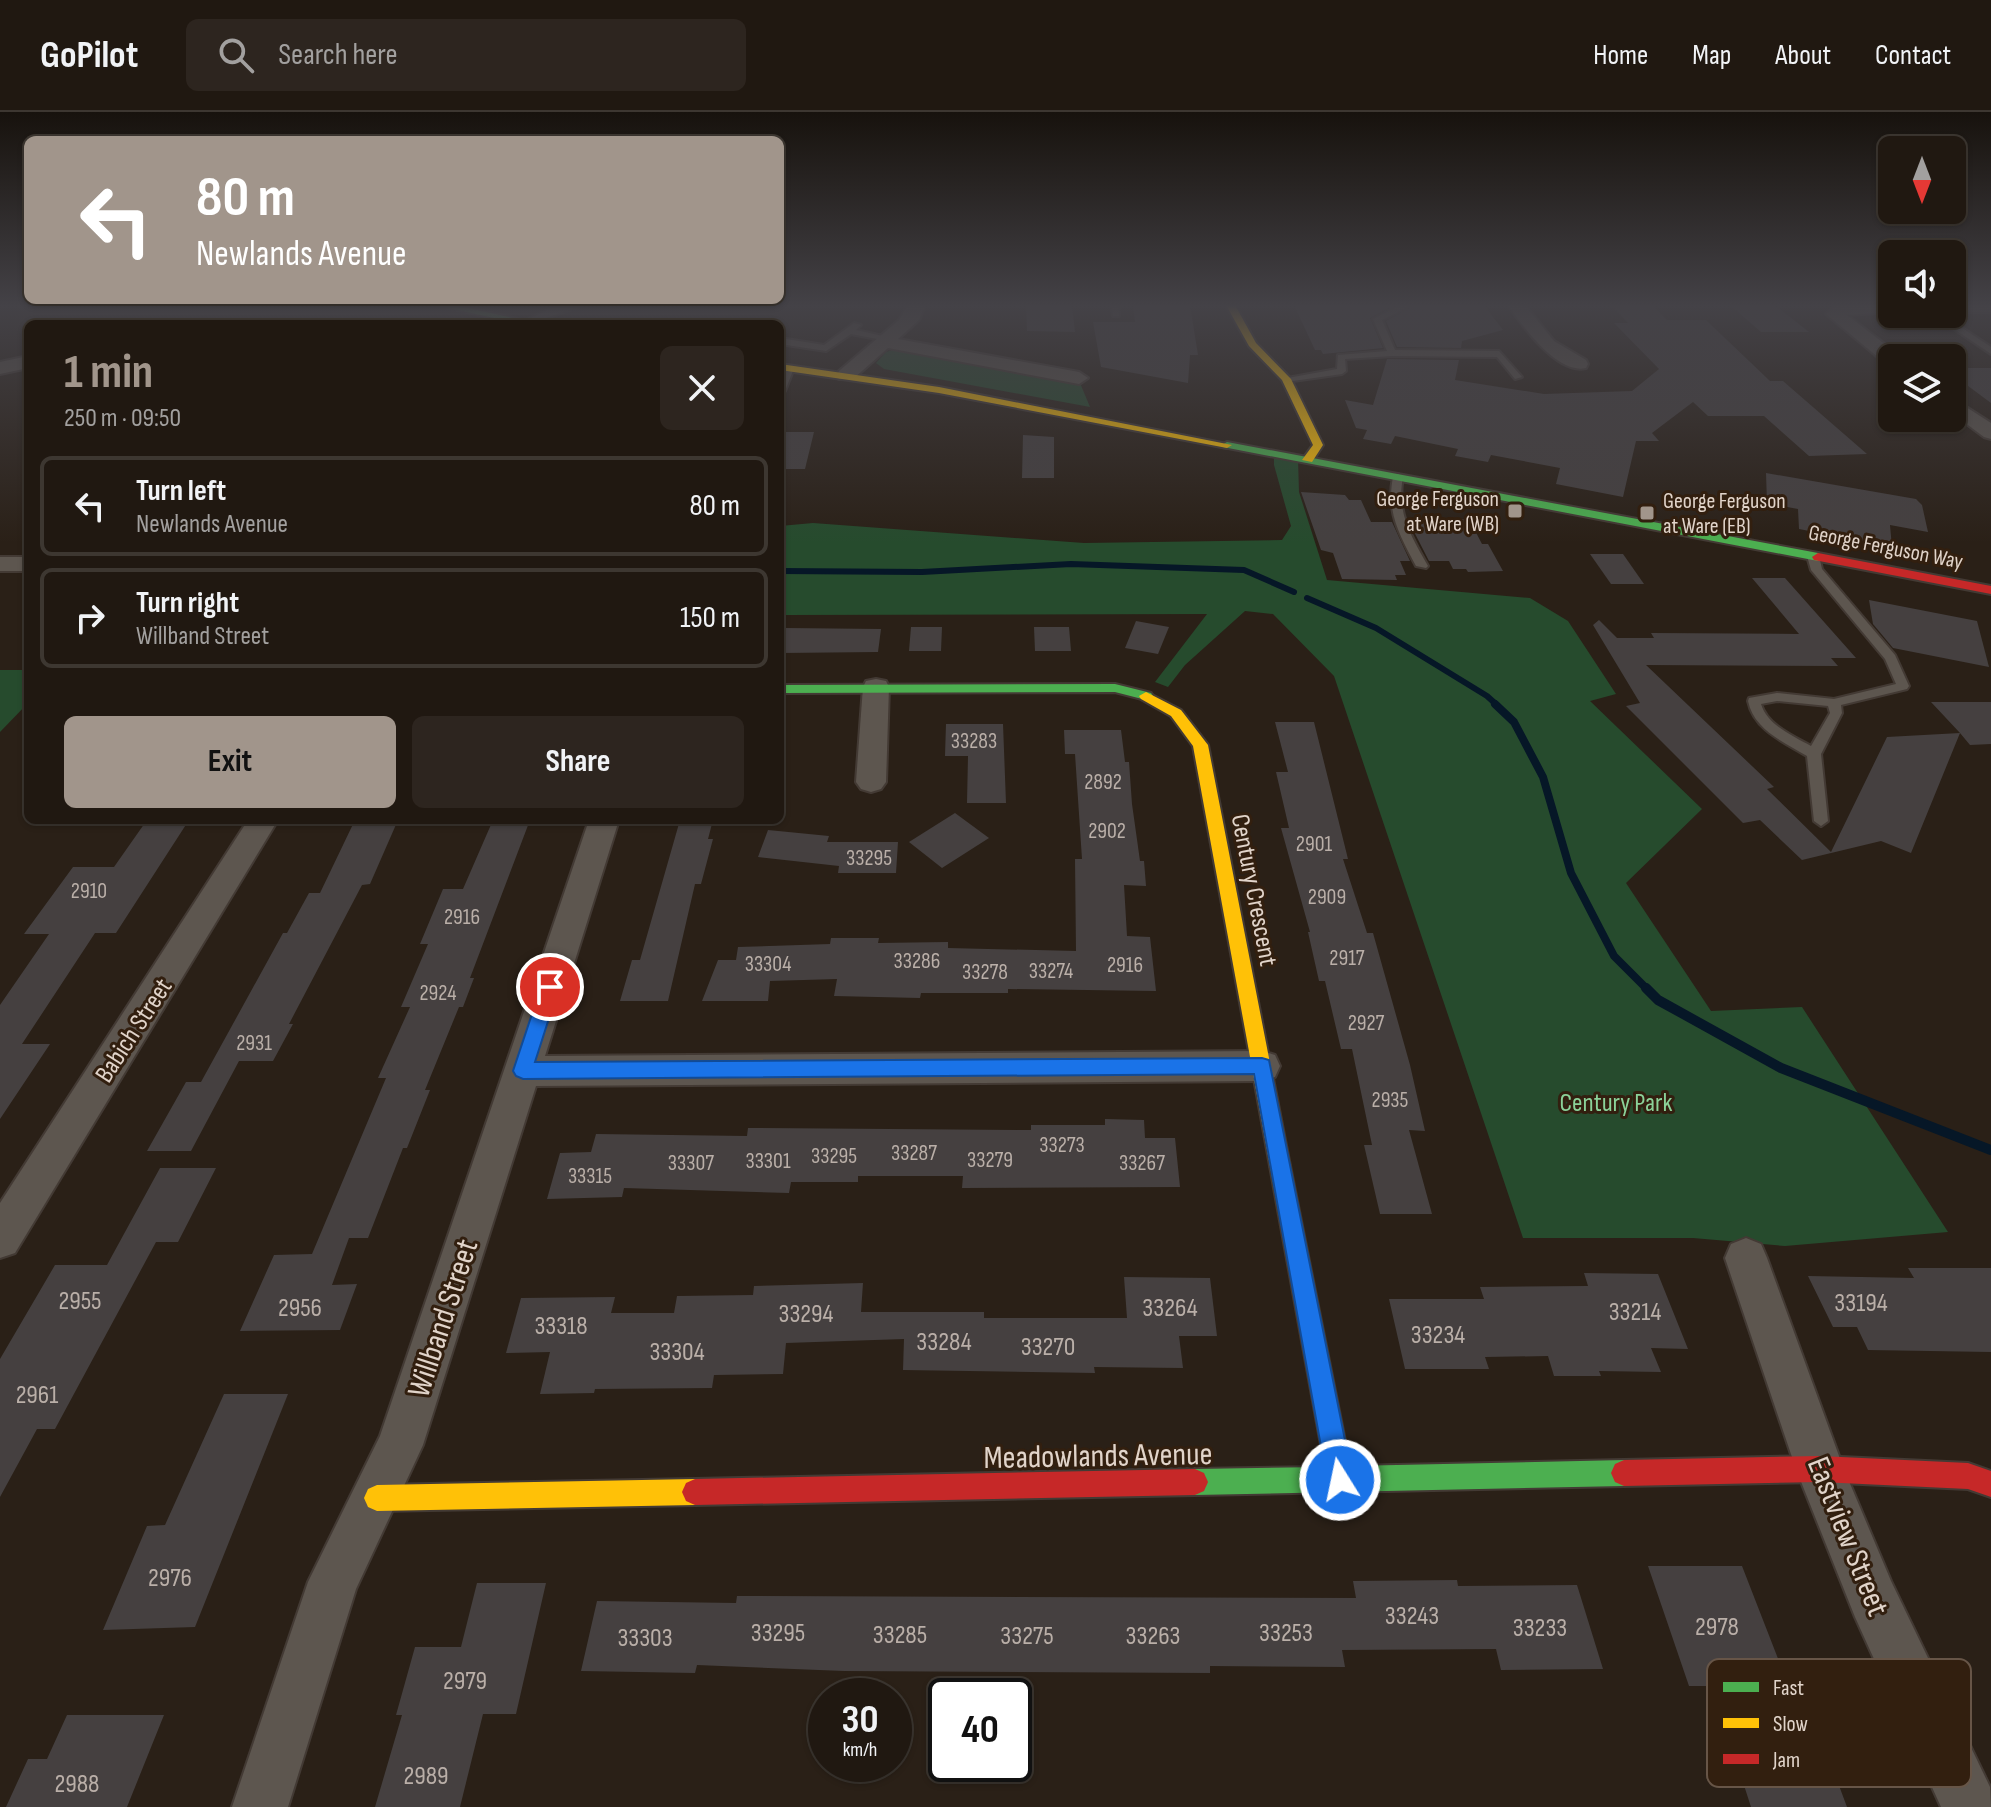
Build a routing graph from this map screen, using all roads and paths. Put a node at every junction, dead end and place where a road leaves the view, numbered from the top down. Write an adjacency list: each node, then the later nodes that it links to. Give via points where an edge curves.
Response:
1 (895, 384): 5 (street, George Ferguson Way)
2 (1288, 384): 5 (street, via 1318,445)
3 (1966, 414): 4 (street)
4 (1991, 432)
5 (1308, 460): 6 (street, George Ferguson Way)
6 (1398, 477): 7 (street, George Ferguson Way); 10 (lane, via 1392,499 1400,527)
7 (1813, 556): 11 (street, George Ferguson Way); 14 (lane, via 1817,570 1891,658 1903,686)
8 (0, 564): 9 (street)
9 (24, 564)
10 (1422, 566)
11 (1991, 590)
12 (876, 687): 13 (street, Century Crescent); 16 (street); 20 (street, Century Crescent, via 1115,688 1156,699 1184,719 1200,745)
13 (784, 689)
14 (1834, 703): 15 (lane, via 1836,713); 15 (lane, via 1777,697 1754,701 1763,719)
15 (1814, 754): 17 (lane)
16 (871, 782)
17 (1821, 821)
18 (260, 824): 22 (street, Babich Street)
19 (603, 824): 21 (street, Willband Street)
20 (1262, 1066): 21 (street); 25 (street, Century Crescent)
21 (523, 1071): 27 (street, Willband Street, via 400,1445)
22 (0, 1239)
23 (1746, 1258): 24 (street, Eastview Street)
24 (1820, 1469): 25 (street, Meadowlands Avenue); 26 (street, Meadowlands Avenue, via 1968,1476); 28 (street, Eastview Street)
25 (1340, 1480): 27 (street, Meadowlands Avenue)
26 (1991, 1484)
27 (377, 1498): 30 (street, Willband Street, via 333,1582)
28 (1901, 1659)
29 (1961, 1787): 31 (street, Eastview Street)
30 (260, 1807)
31 (1970, 1807)

